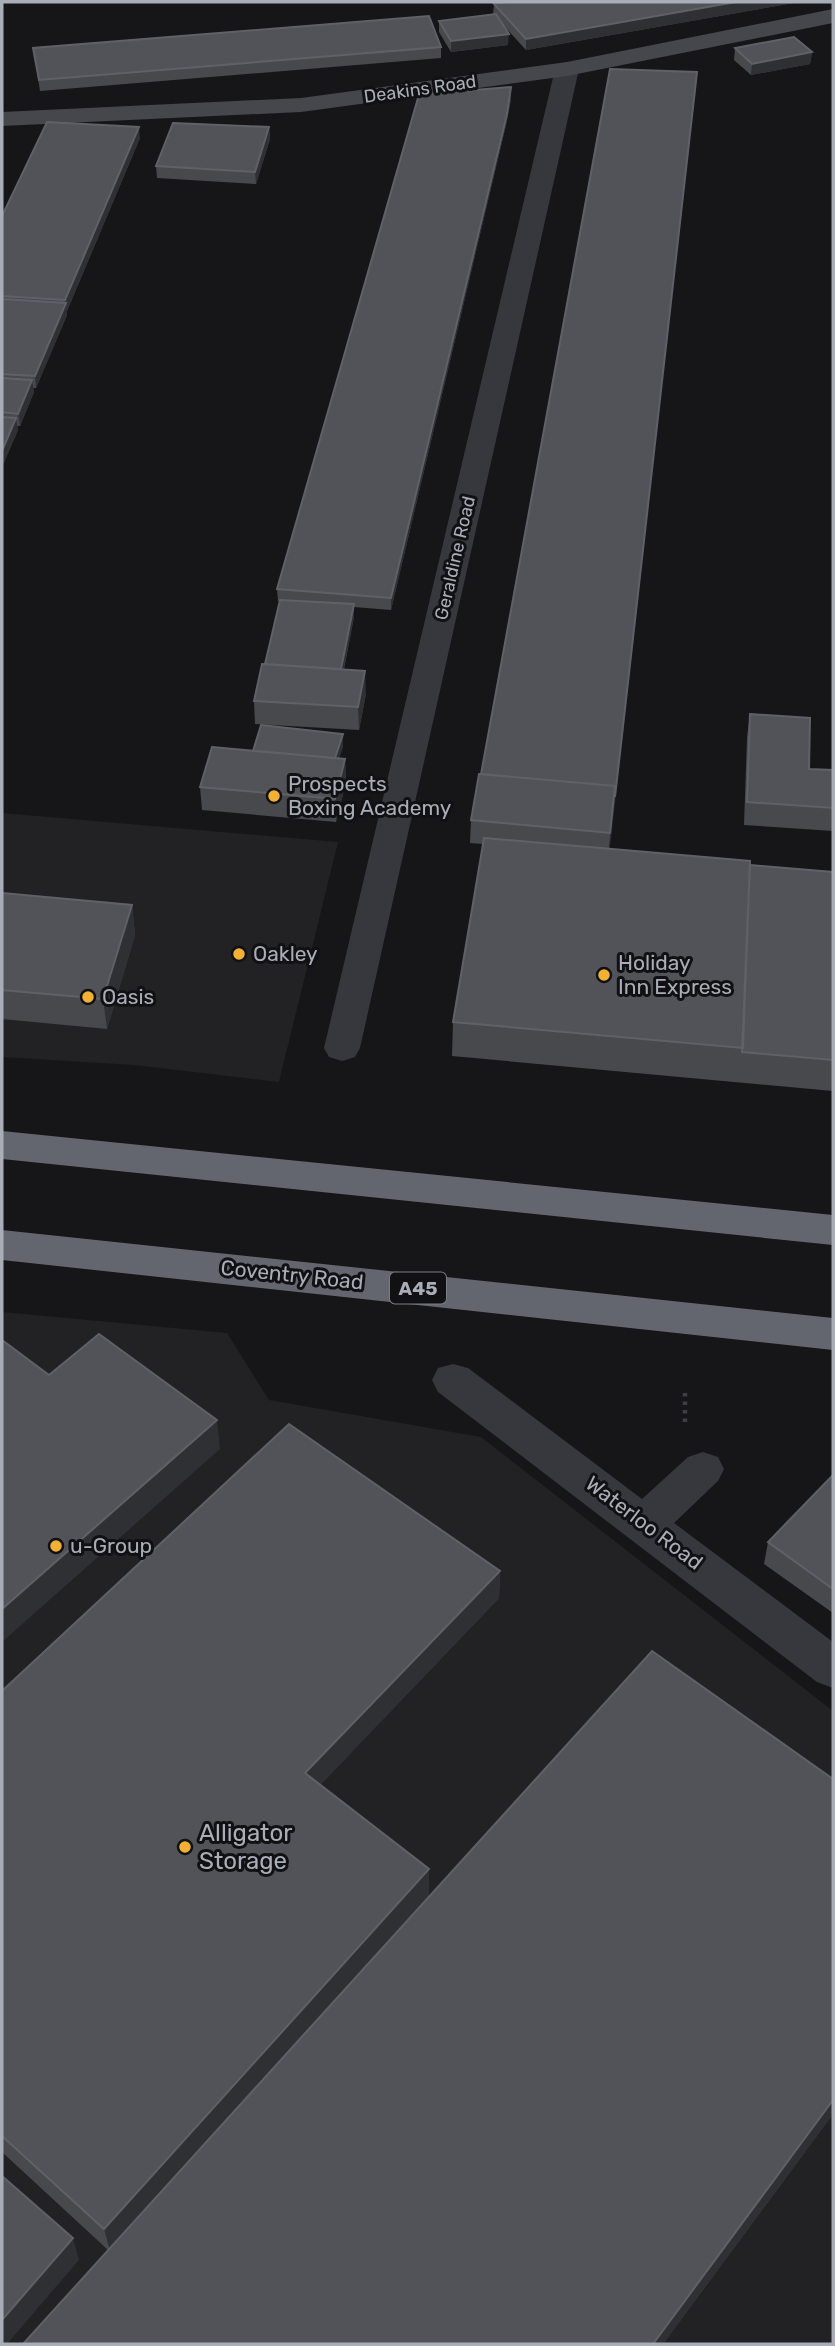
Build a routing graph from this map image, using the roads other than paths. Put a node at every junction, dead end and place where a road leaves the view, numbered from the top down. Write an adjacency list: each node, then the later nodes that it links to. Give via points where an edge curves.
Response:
1 (833, 16): 2 (street, Deakins Road)
2 (567, 69): 3 (street, Deakins Road, via 301,105); 4 (street, Geraldine Road)
3 (2, 119)
4 (342, 1048)
5 (2, 1145): 6 (highway)
6 (764, 1223): 7 (highway); 9 (highway)
7 (833, 1230)
8 (2, 1245): 10 (highway, Coventry Road / A45)
9 (833, 1251)
10 (833, 1334)
11 (453, 1380): 13 (street, Waterloo Road)
12 (703, 1469): 13 (street)
13 (646, 1523): 14 (street, Waterloo Road)
14 (833, 1668)

